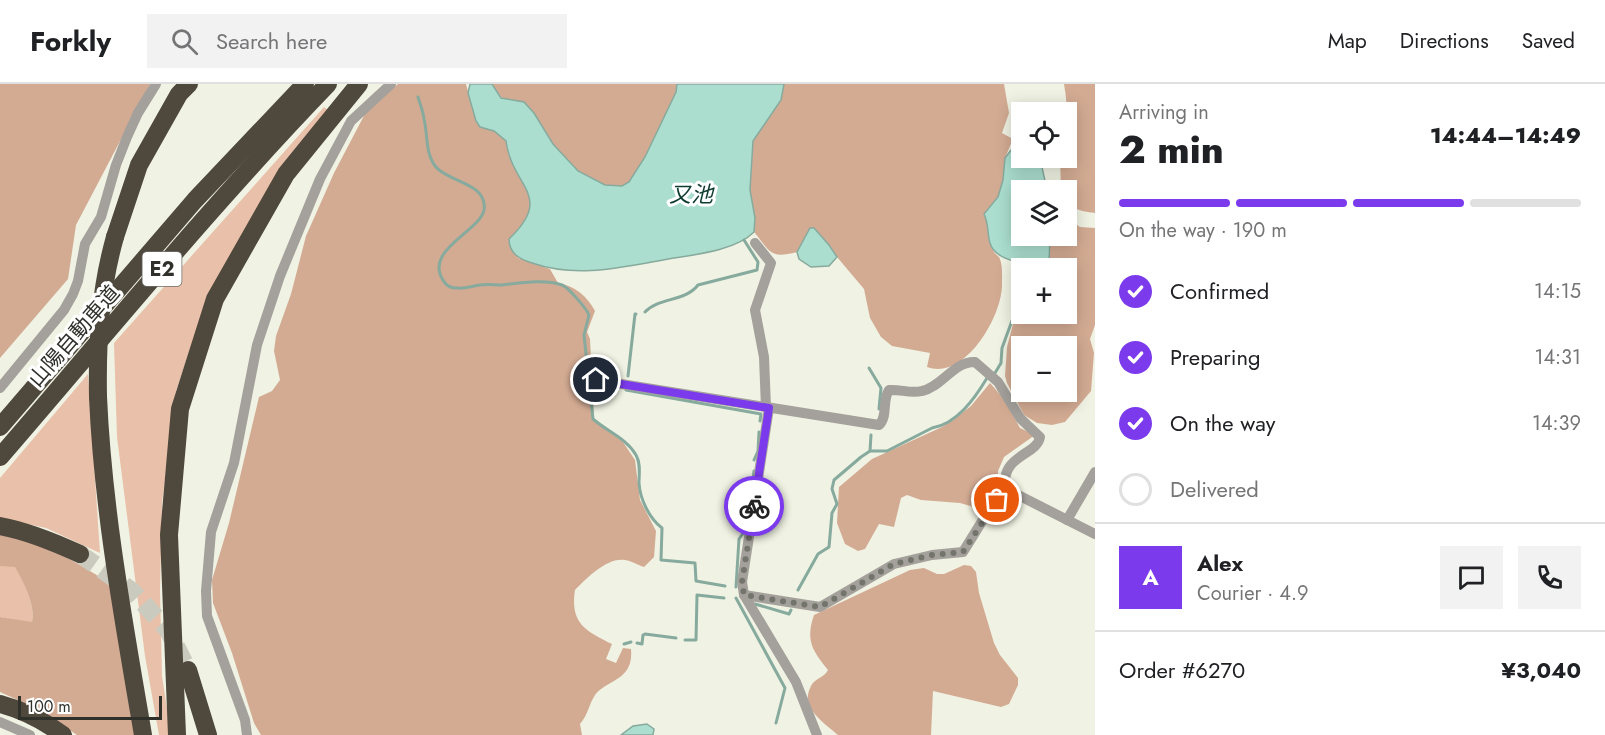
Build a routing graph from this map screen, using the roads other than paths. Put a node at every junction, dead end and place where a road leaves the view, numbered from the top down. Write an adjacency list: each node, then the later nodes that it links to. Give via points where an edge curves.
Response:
1 (156, 84): 9 (street, via 126,137 101,217 85,244 73,294)
2 (189, 84): 25 (highway, bridge, via 179,94 139,165 107,266 100,307 100,442)
3 (305, 84): 11 (highway, 山陽自動車道 / E2, via 195,200)
4 (328, 84): 12 (highway, 山陽自動車道 / E2, via 230,189)
5 (359, 84): 26 (highway, via 286,174 215,299 180,409 170,534)
6 (391, 84): 28 (street, via 351,121 320,179 280,276 257,345 234,463 211,532 207,616)
7 (755, 243): 10 (street, via 771,263 755,310)
8 (596, 380): 10 (street)
9 (0, 388)
10 (768, 408): 14 (street, via 879,425 883,422 889,390 922,392 959,367 975,362 998,382 1020,418 1040,437 1009,467 1004,479); 19 (street, via 742,582)
11 (0, 428)
12 (0, 457)
13 (1095, 472): 15 (street)
14 (1006, 491): 15 (street); 19 (street, via 963,552 894,564 820,607)
15 (1067, 520): 17 (street)
16 (0, 526): 18 (highway, via 44,538)
17 (1095, 534)
18 (80, 554)
19 (744, 595): 29 (street, via 796,682)
20 (189, 670): 27 (highway)
21 (0, 704): 24 (highway, via 13,707)
22 (0, 722): 23 (street)
23 (30, 735)
24 (63, 735)
25 (143, 735)
26 (177, 735)
27 (208, 735)
28 (247, 735)
29 (817, 735)

